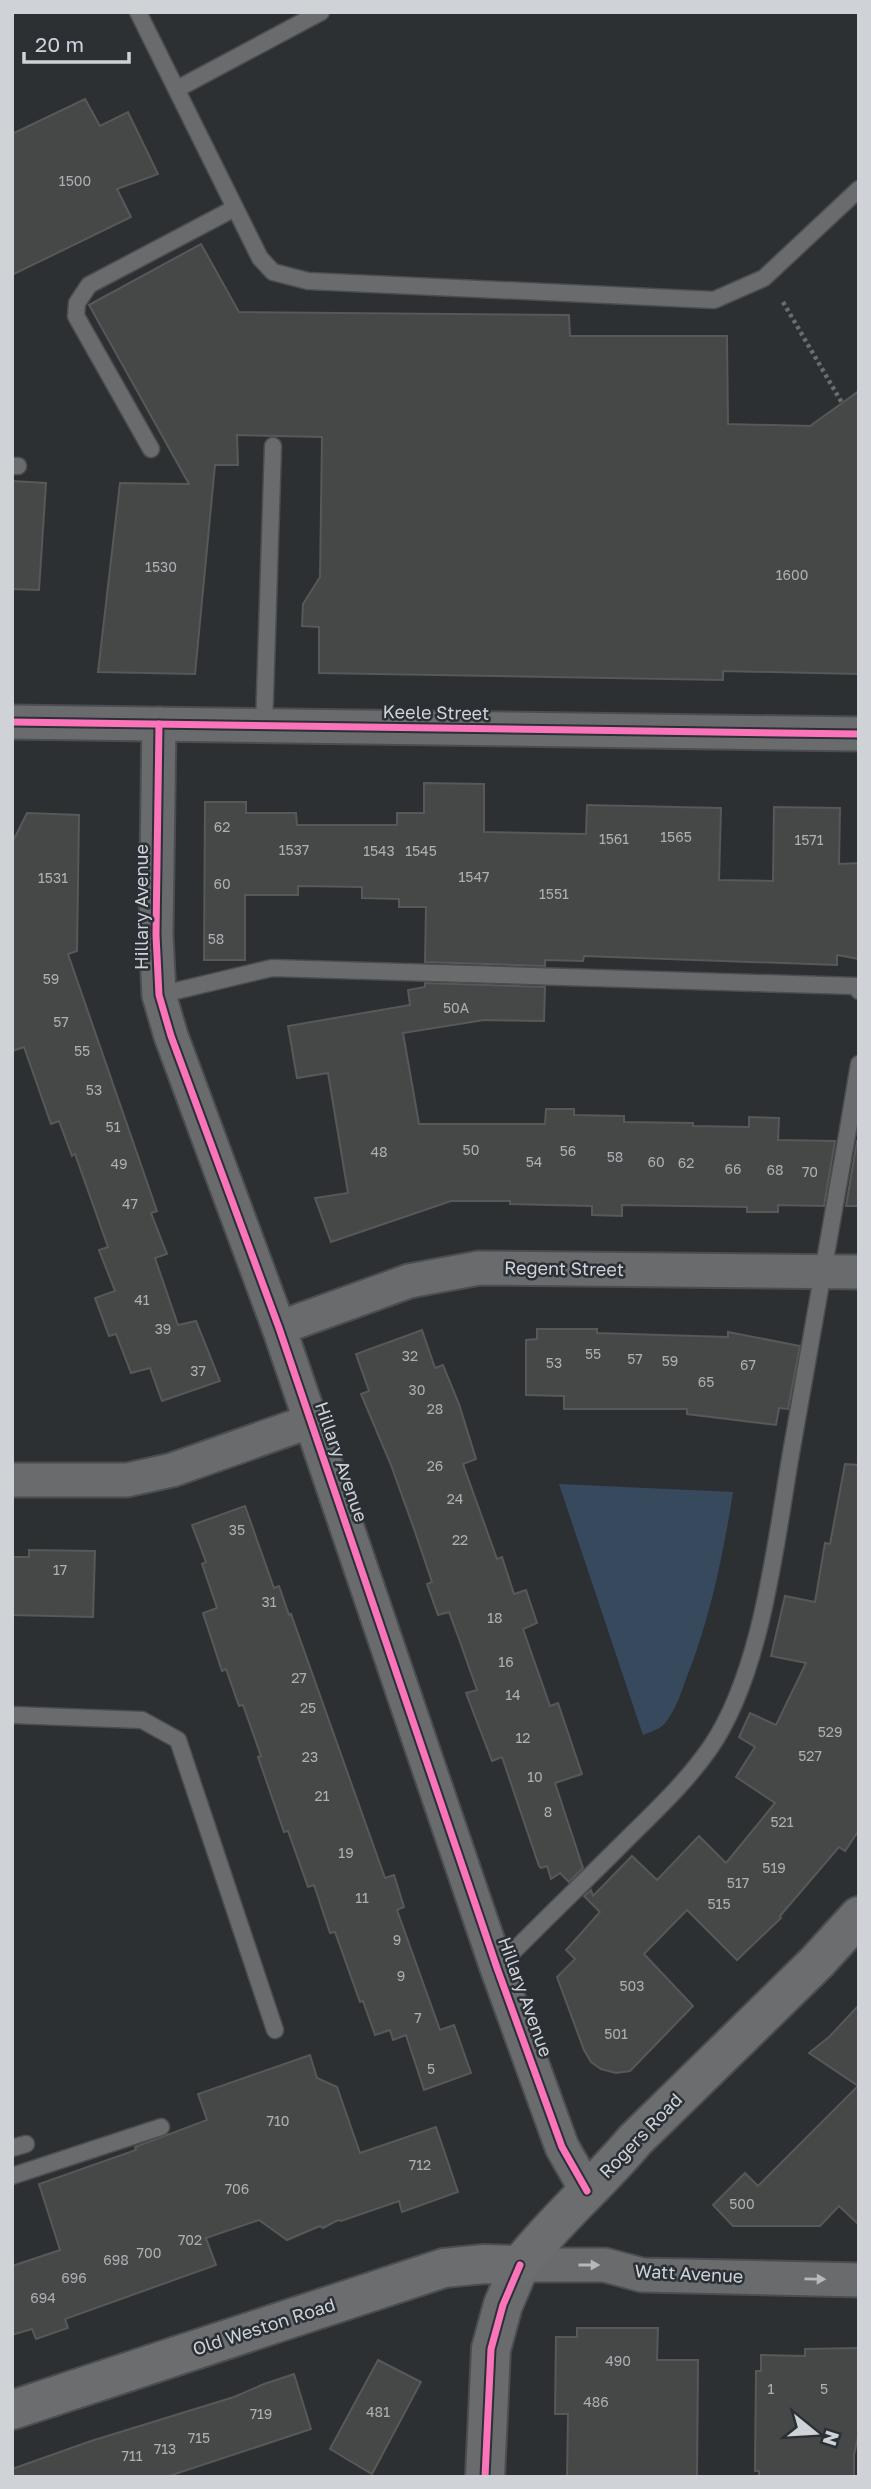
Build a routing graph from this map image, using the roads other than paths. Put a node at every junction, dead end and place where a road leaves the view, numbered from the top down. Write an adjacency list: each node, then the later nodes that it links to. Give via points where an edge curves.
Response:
1 (138, 12): 3 (lane)
2 (321, 12): 3 (lane)
3 (177, 89): 5 (lane)
4 (859, 189): 5 (lane, via 764,278 714,300 308,281 273,272 260,257)
5 (235, 208): 7 (lane, via 89,285 77,303 76,316)
6 (273, 446): 10 (lane)
7 (151, 449)
8 (12, 722): 9 (street, Keele Street)
9 (159, 724): 10 (street, Keele Street); 13 (street, Hillary Avenue)
10 (264, 726): 11 (street, Keele Street)
11 (859, 734)
12 (859, 991): 13 (lane, via 855,986 272,968)
13 (159, 995): 17 (street, Hillary Avenue)
14 (859, 1064): 15 (lane)
15 (824, 1272): 16 (street, Regent Street); 17 (street, Regent Street, via 479,1268 409,1281); 22 (lane, via 762,1608 742,1681 725,1722 666,1801)
16 (859, 1272)
17 (279, 1328): 18 (street, Hillary Avenue)
18 (311, 1421): 19 (street, via 172,1470 127,1480); 22 (street, Hillary Avenue)
19 (12, 1480)
20 (12, 1715): 23 (lane, via 142,1720 178,1740)
21 (859, 1916): 26 (main road, Rogers Road)
22 (497, 1968): 26 (street, Hillary Avenue, via 562,2147)
23 (275, 2030)
24 (160, 2127): 25 (lane)
25 (12, 2176)
26 (587, 2191): 27 (main road, Rogers Road)
27 (520, 2265): 28 (street, Watt Avenue, one-way to 28, via 605,2265 642,2275); 29 (main road, Old Weston Road, via 444,2268); 30 (street, Rogers Road, via 491,2349)
28 (859, 2280)
29 (12, 2410)
30 (485, 2477)

